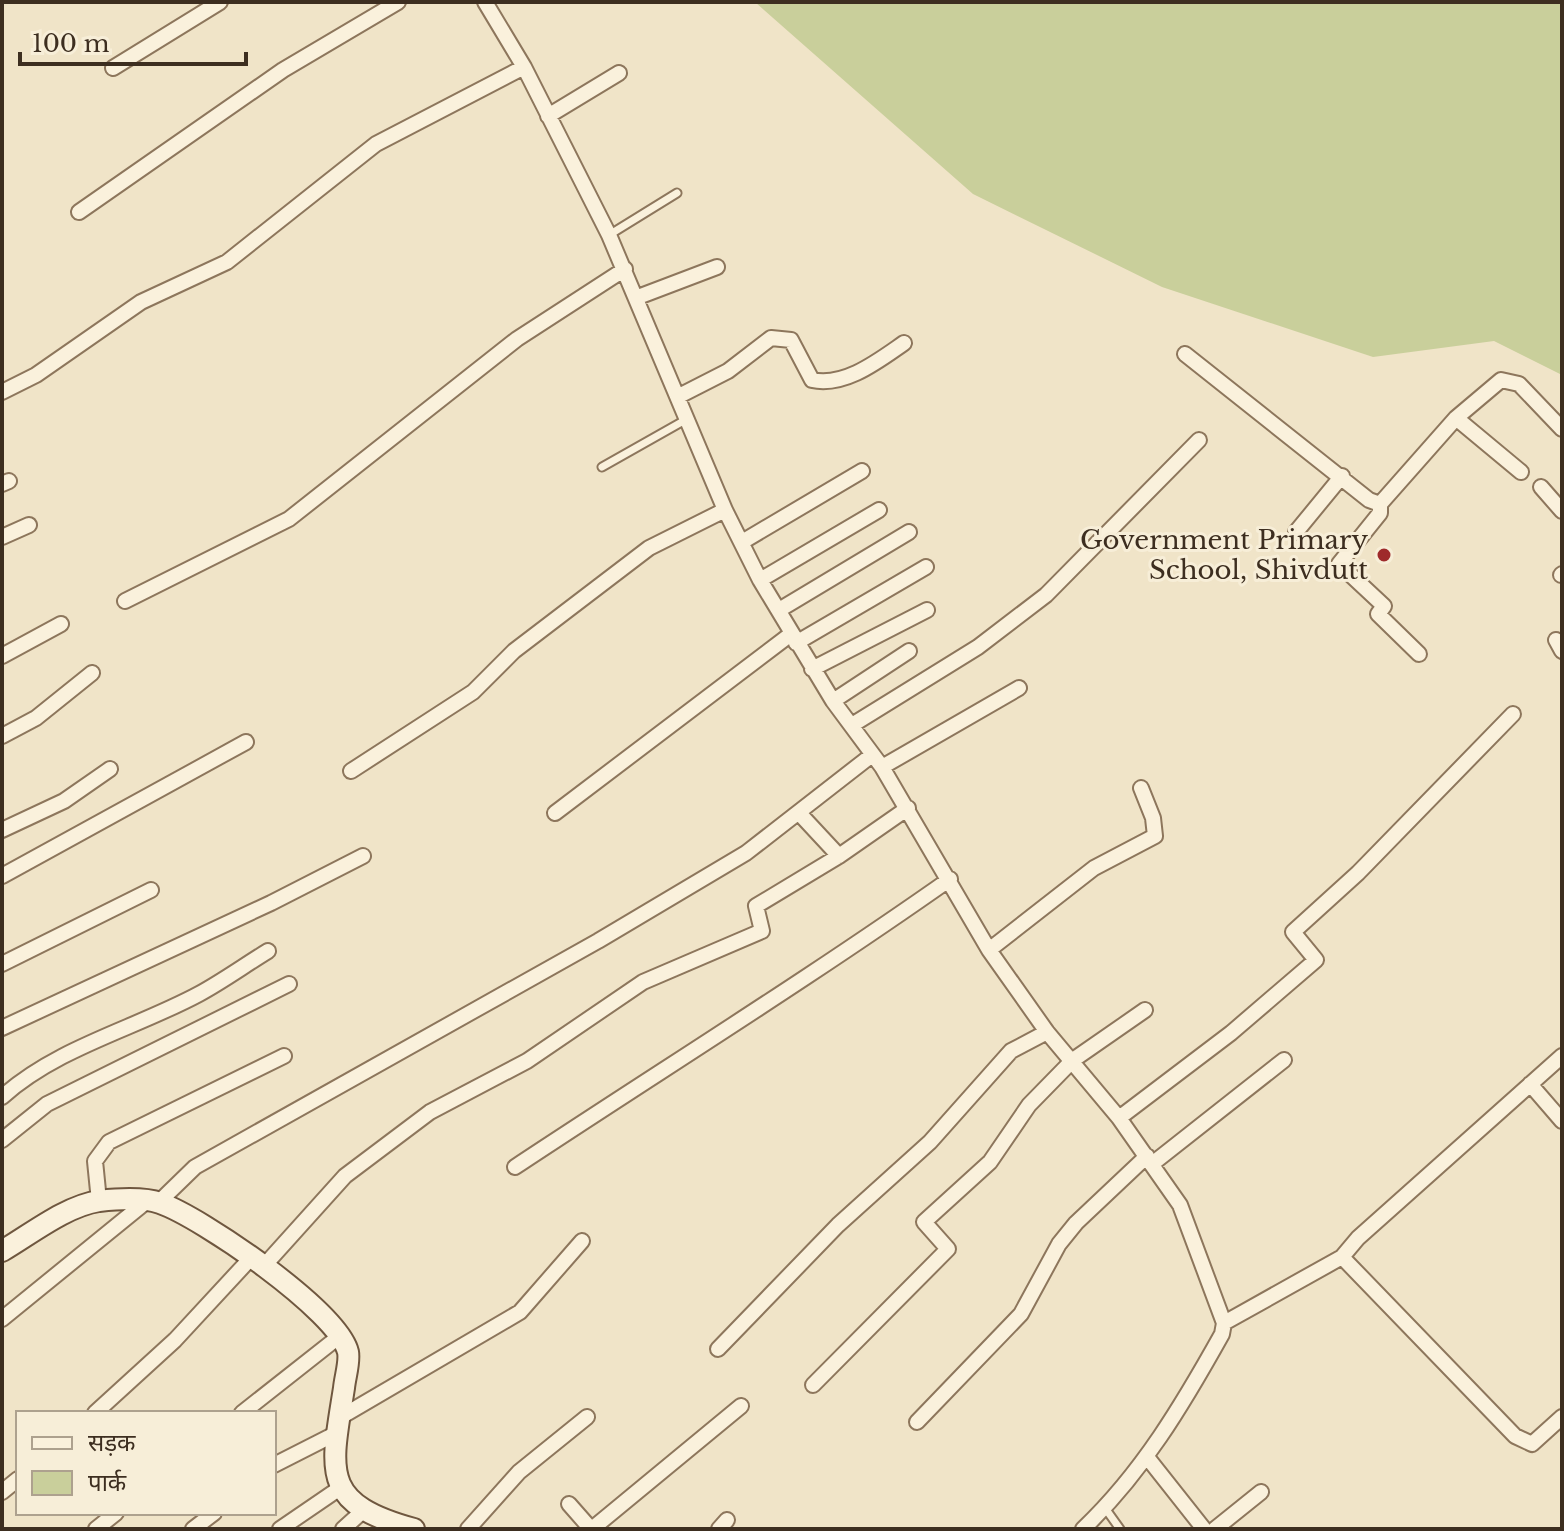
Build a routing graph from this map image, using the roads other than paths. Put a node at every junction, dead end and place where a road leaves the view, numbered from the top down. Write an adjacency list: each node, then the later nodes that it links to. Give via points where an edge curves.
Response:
1 (220, 2): 5 (street)
2 (398, 2): 9 (street, via 283,70)
3 (485, 2): 4 (street)
4 (524, 67): 7 (street); 16 (street, via 376,144 227,262 141,302 36,375)
5 (113, 68)
6 (619, 73): 7 (street)
7 (548, 116): 10 (street)
8 (677, 193): 10 (lane)
9 (79, 212)
10 (609, 235): 12 (street)
11 (717, 267): 13 (street)
12 (625, 269): 13 (street); 38 (street, via 517,339 289,519)
13 (638, 297): 17 (street)
14 (904, 343): 17 (street, via 870,366 827,383 812,380 791,340 771,338 728,371)
15 (1185, 354): 25 (street)
16 (2, 392)
17 (679, 396): 18 (street)
18 (689, 418): 22 (lane); 28 (street)
19 (1456, 418): 20 (street, via 1501,380 1519,384); 24 (street); 27 (street)
20 (1562, 429)
21 (1199, 440): 51 (street, via 1046,595 978,647)
22 (602, 467)
23 (862, 471): 35 (street)
24 (1521, 472)
25 (1342, 476): 27 (street); 33 (street)
26 (1541, 487): 30 (street)
27 (1380, 504): 44 (street, via 1380,513 1339,564 1384,606 1378,614)
28 (725, 510): 35 (street); 57 (street, via 649,548 514,651 473,692)
29 (879, 510): 37 (street)
30 (1562, 511)
31 (29, 525): 34 (street)
32 (909, 532): 39 (street)
33 (1296, 532)
34 (2, 537)
35 (742, 542): 37 (street)
36 (926, 567): 42 (street)
37 (760, 580): 39 (street)
38 (125, 601)
39 (779, 610): 42 (street)
40 (927, 610): 46 (street)
41 (61, 624): 45 (street)
42 (794, 639): 46 (street); 60 (street)
43 (909, 651): 49 (street)
44 (1419, 654)
45 (2, 656)
46 (812, 669): 49 (street)
47 (92, 673): 52 (street, via 36,718)
48 (1019, 688): 55 (street)
49 (833, 701): 51 (street)
50 (1513, 714): 81 (street, via 1293,932 1316,960)
51 (852, 725): 54 (street)
52 (2, 736)
53 (246, 742): 65 (street)
54 (872, 755): 55 (street); 61 (street)
55 (882, 767): 59 (street)
56 (110, 769): 62 (street, via 64,801)
57 (351, 771)
58 (1141, 788): 68 (street, via 1155,836 1094,868)
59 (908, 808): 64 (street); 66 (street)
60 (555, 813)
61 (799, 813): 64 (street); 87 (street, via 746,853 611,933 195,1167)
62 (2, 830)
63 (363, 856): 73 (street)
64 (839, 856): 91 (street, via 756,906 762,931 643,982 527,1061 415,1123 333,1188)
65 (2, 876)
66 (950, 879): 68 (street); 85 (street, via 829,964)
67 (151, 890): 70 (street)
68 (989, 950): 74 (street)
69 (268, 951): 80 (street, via 199,994 32,1073)
70 (2, 964)
71 (289, 984): 83 (street, via 47,1104)
72 (1145, 1010): 77 (street)
73 (2, 1028)
74 (1047, 1032): 77 (street); 95 (street, via 1011,1051 930,1142 838,1225)
75 (284, 1056): 86 (street, via 109,1142 95,1161)
76 (1562, 1056): 79 (street)
77 (1073, 1060): 81 (street); 96 (street, via 1029,1105 990,1162 924,1222 948,1249)
78 (1284, 1060): 84 (street)
79 (1530, 1084): 82 (street); 90 (street)
80 (2, 1097)
81 (1119, 1118): 84 (street)
82 (1562, 1121)
83 (2, 1140)
84 (1149, 1160): 93 (street, via 1180,1205); 102 (street, via 1076,1223 1021,1314)
85 (515, 1167)
86 (99, 1201): 87 (main road); 89 (main road)
87 (153, 1202): 91 (main road, via 209,1229); 92 (street)
88 (582, 1241): 103 (street, via 510,1319)
89 (2, 1251)
90 (1342, 1257): 93 (street); 101 (street, via 1515,1436 1532,1444)
91 (257, 1263): 94 (main road, via 322,1312); 98 (street)
92 (2, 1319)
93 (1224, 1323): 104 (street, via 1177,1414)
94 (341, 1335): 99 (street); 103 (main road, via 349,1354)
95 (718, 1349)
96 (813, 1385)
97 (741, 1406): 119 (street)
98 (97, 1411)
99 (245, 1411)
100 (587, 1417): 118 (street, via 519,1472)
101 (1562, 1417)
102 (917, 1422)
103 (337, 1426): 105 (street); 106 (main road, via 333,1457)
104 (1147, 1457): 109 (street); 122 (street)
105 (276, 1464)
106 (340, 1488): 110 (main road); 116 (street)
107 (1261, 1492): 123 (street)
108 (569, 1504): 119 (street)
109 (1105, 1507): 120 (street); 121 (lane)
110 (364, 1510): 113 (main road); 117 (street)
111 (114, 1515): 114 (street)
112 (211, 1515): 115 (street)
113 (403, 1528)
114 (96, 1529)
115 (193, 1529)
116 (280, 1529)
117 (343, 1529)
118 (468, 1529)
119 (592, 1529)
120 (1083, 1529)
121 (1120, 1529)
122 (1204, 1529)
123 (1215, 1529)

